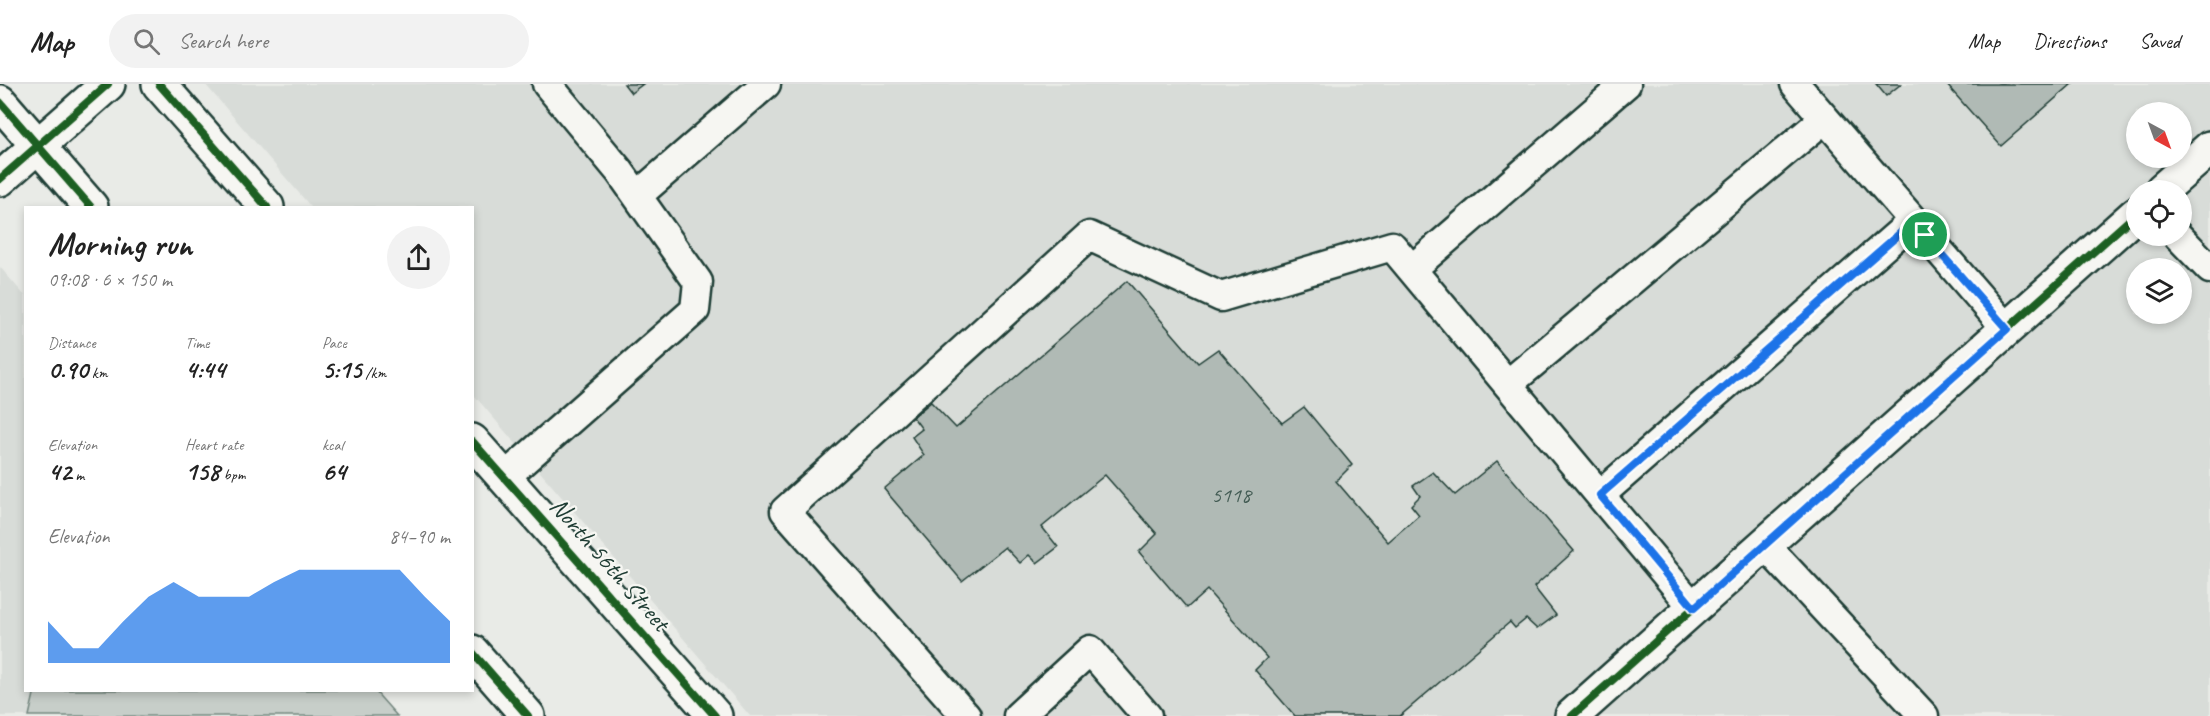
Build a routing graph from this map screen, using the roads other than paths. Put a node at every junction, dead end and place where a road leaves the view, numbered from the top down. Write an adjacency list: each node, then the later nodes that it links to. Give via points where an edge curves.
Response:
1 (108, 84): 9 (street)
2 (159, 84): 15 (street)
3 (547, 84): 13 (lane)
4 (766, 84): 13 (lane)
5 (1626, 84): 19 (lane)
6 (1795, 84): 8 (lane)
7 (0, 102): 9 (street)
8 (1824, 119): 16 (lane); 22 (lane)
9 (38, 145): 11 (street); 14 (street)
10 (2210, 148): 12 (street)
11 (0, 179)
12 (2173, 180)
13 (637, 196): 24 (lane, via 698,282 695,310)
14 (90, 206)
15 (266, 206)
16 (1913, 222): 21 (lane); 25 (lane)
17 (2126, 223): 21 (street)
18 (2188, 246): 20 (lane)
19 (1412, 269): 22 (lane); 31 (lane, via 1392,246 1221,297 1089,236 785,511)
20 (2210, 269)
21 (2007, 329): 26 (street)
22 (1508, 384): 25 (lane)
23 (474, 443): 24 (street, North 56th Street)
24 (505, 477): 30 (street, North 56th Street)
25 (1600, 495): 27 (lane)
26 (1766, 544): 27 (street); 35 (lane)
27 (1694, 608): 34 (street)
28 (474, 654): 29 (street)
29 (528, 716)
30 (715, 716)
31 (966, 716)
32 (1018, 716): 33 (lane, via 1090,650)
33 (1147, 716)
34 (1572, 716)
35 (1924, 716)

